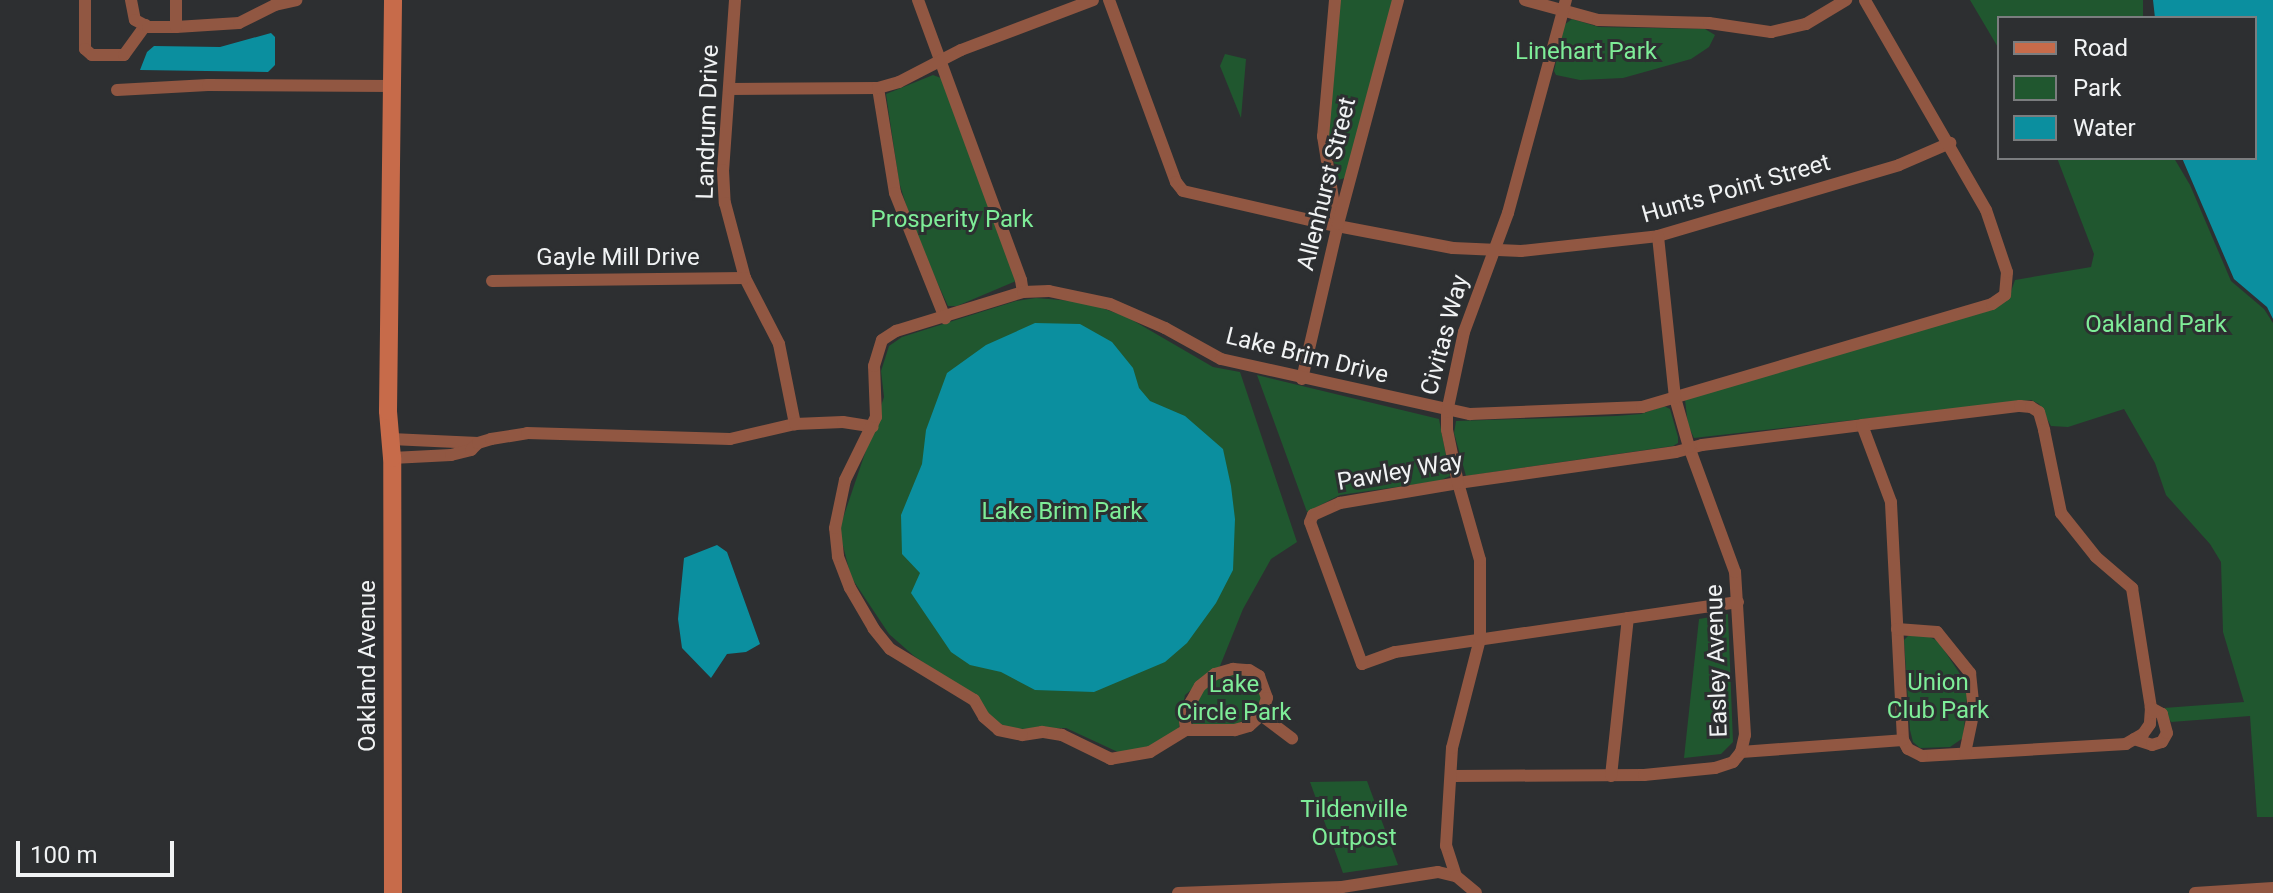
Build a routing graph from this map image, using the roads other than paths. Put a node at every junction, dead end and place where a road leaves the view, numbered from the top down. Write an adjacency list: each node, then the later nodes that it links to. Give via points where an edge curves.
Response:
1 (85, 0): 17 (street, via 85,49 92,55 124,55)
2 (131, 0): 17 (street, via 135,20)
3 (176, 0): 18 (street)
4 (296, 0): 15 (street)
5 (393, 0): 20 (street, Oakland Avenue)
6 (735, 0): 22 (street, Landrum Drive)
7 (918, 0): 19 (street)
8 (1093, 0): 19 (street)
9 (1109, 0): 25 (street, Hunts Point Street, via 1183,191)
10 (1335, 0): 25 (street, via 1323,136)
11 (1398, 0): 25 (street, Allenhurst Street)
12 (1525, 0): 16 (street)
13 (1846, 0): 16 (street, via 1806,24 1771,32 1709,23 1598,20)
14 (1865, 0): 24 (street)
15 (263, 6): 18 (street, via 239,23)
16 (1565, 6): 27 (street, Civitas Way, via 1508,213)
17 (146, 25): 18 (street)
18 (176, 27)
19 (941, 61): 21 (street); 30 (street)
20 (393, 86): 23 (street); 38 (street, Oakland Avenue)
21 (878, 88): 22 (street); 31 (street, via 895,193)
22 (729, 89): 28 (street, Landrum Drive, via 725,203)
23 (117, 90)
24 (1950, 143): 26 (street, Hunts Point Street, via 1899,165); 33 (street, Lake Brim Drive, via 1986,210 2007,272 2005,295 1992,304)
25 (1338, 224): 27 (street, Hunts Point Street); 32 (street, Allenhurst Street)
26 (1658, 236): 27 (street, Hunts Point Street, via 1571,248); 33 (street, Easley Avenue)
27 (1492, 251): 34 (street, Civitas Way, via 1464,332)
28 (745, 278): 29 (street, Gayle Mill Drive); 35 (street, Landrum Drive, via 779,344)
29 (492, 281)
30 (1023, 292): 31 (street, Lake Brim Drive); 32 (street, Lake Brim Drive, via 1064,293 1110,304 1209,355)
31 (945, 318): 37 (street, Lake Brim Drive, via 882,340 875,354)
32 (1302, 379): 34 (street, Lake Brim Drive)
33 (1675, 398): 34 (street, Lake Brim Drive, via 1624,409); 40 (street, Easley Avenue)
34 (1447, 412): 42 (street, Civitas Way)
35 (795, 424): 37 (street); 39 (street, via 730,439 527,433)
36 (1862, 425): 40 (street, Pawley Way); 45 (street, via 1891,502); 47 (street, Pawley Way, via 2031,407 2039,412 2061,513 2096,557 2132,588)
37 (873, 427): 49 (street, Lake Brim Drive, via 845,480 835,528 850,588 890,649 974,700 999,730 1062,735 1111,759 1150,752)
38 (391, 439): 39 (street); 41 (street, Oakland Avenue)
39 (478, 443): 41 (street, via 451,455)
40 (1689, 447): 42 (street, Pawley Way); 43 (street, Easley Avenue, via 1735,572)
41 (392, 458): 59 (street, Oakland Avenue)
42 (1458, 483): 46 (street, Civitas Way, via 1480,560); 46 (street, Pawley Way, via 1340,503 1313,515 1310,522 1362,664 1395,652)
43 (1738, 602): 44 (street, Pawley Way); 53 (street, Easley Avenue, via 1745,735)
44 (1628, 618): 46 (street, Pawley Way); 56 (street)
45 (1897, 629): 52 (street); 54 (street, via 1937,632 1970,673 1974,710)
46 (1480, 639): 55 (street, Civitas Way, via 1452,748)
47 (2151, 708): 51 (street, via 2150,724); 51 (street, via 2162,714 2167,733 2152,745)
48 (1261, 715): 49 (street, via 1235,730); 49 (street, via 1267,698 1259,676 1233,669 1200,686); 50 (street)
49 (1186, 730)
50 (1292, 738)
51 (2134, 739): 54 (street, via 2126,744)
52 (1903, 740): 53 (street); 54 (street, via 1922,756)
53 (1741, 752): 56 (street, Easley Avenue, via 1733,762 1715,768)
54 (1965, 753)
55 (1453, 776): 56 (street, Easley Avenue); 57 (street, Civitas Way, via 1446,846)
56 (1611, 776)
57 (1456, 876): 60 (street, via 1438,872 1342,887); 61 (street)
58 (2273, 888): 62 (street)
59 (393, 893)
60 (1178, 893)
61 (1476, 893)
62 (2195, 893)

